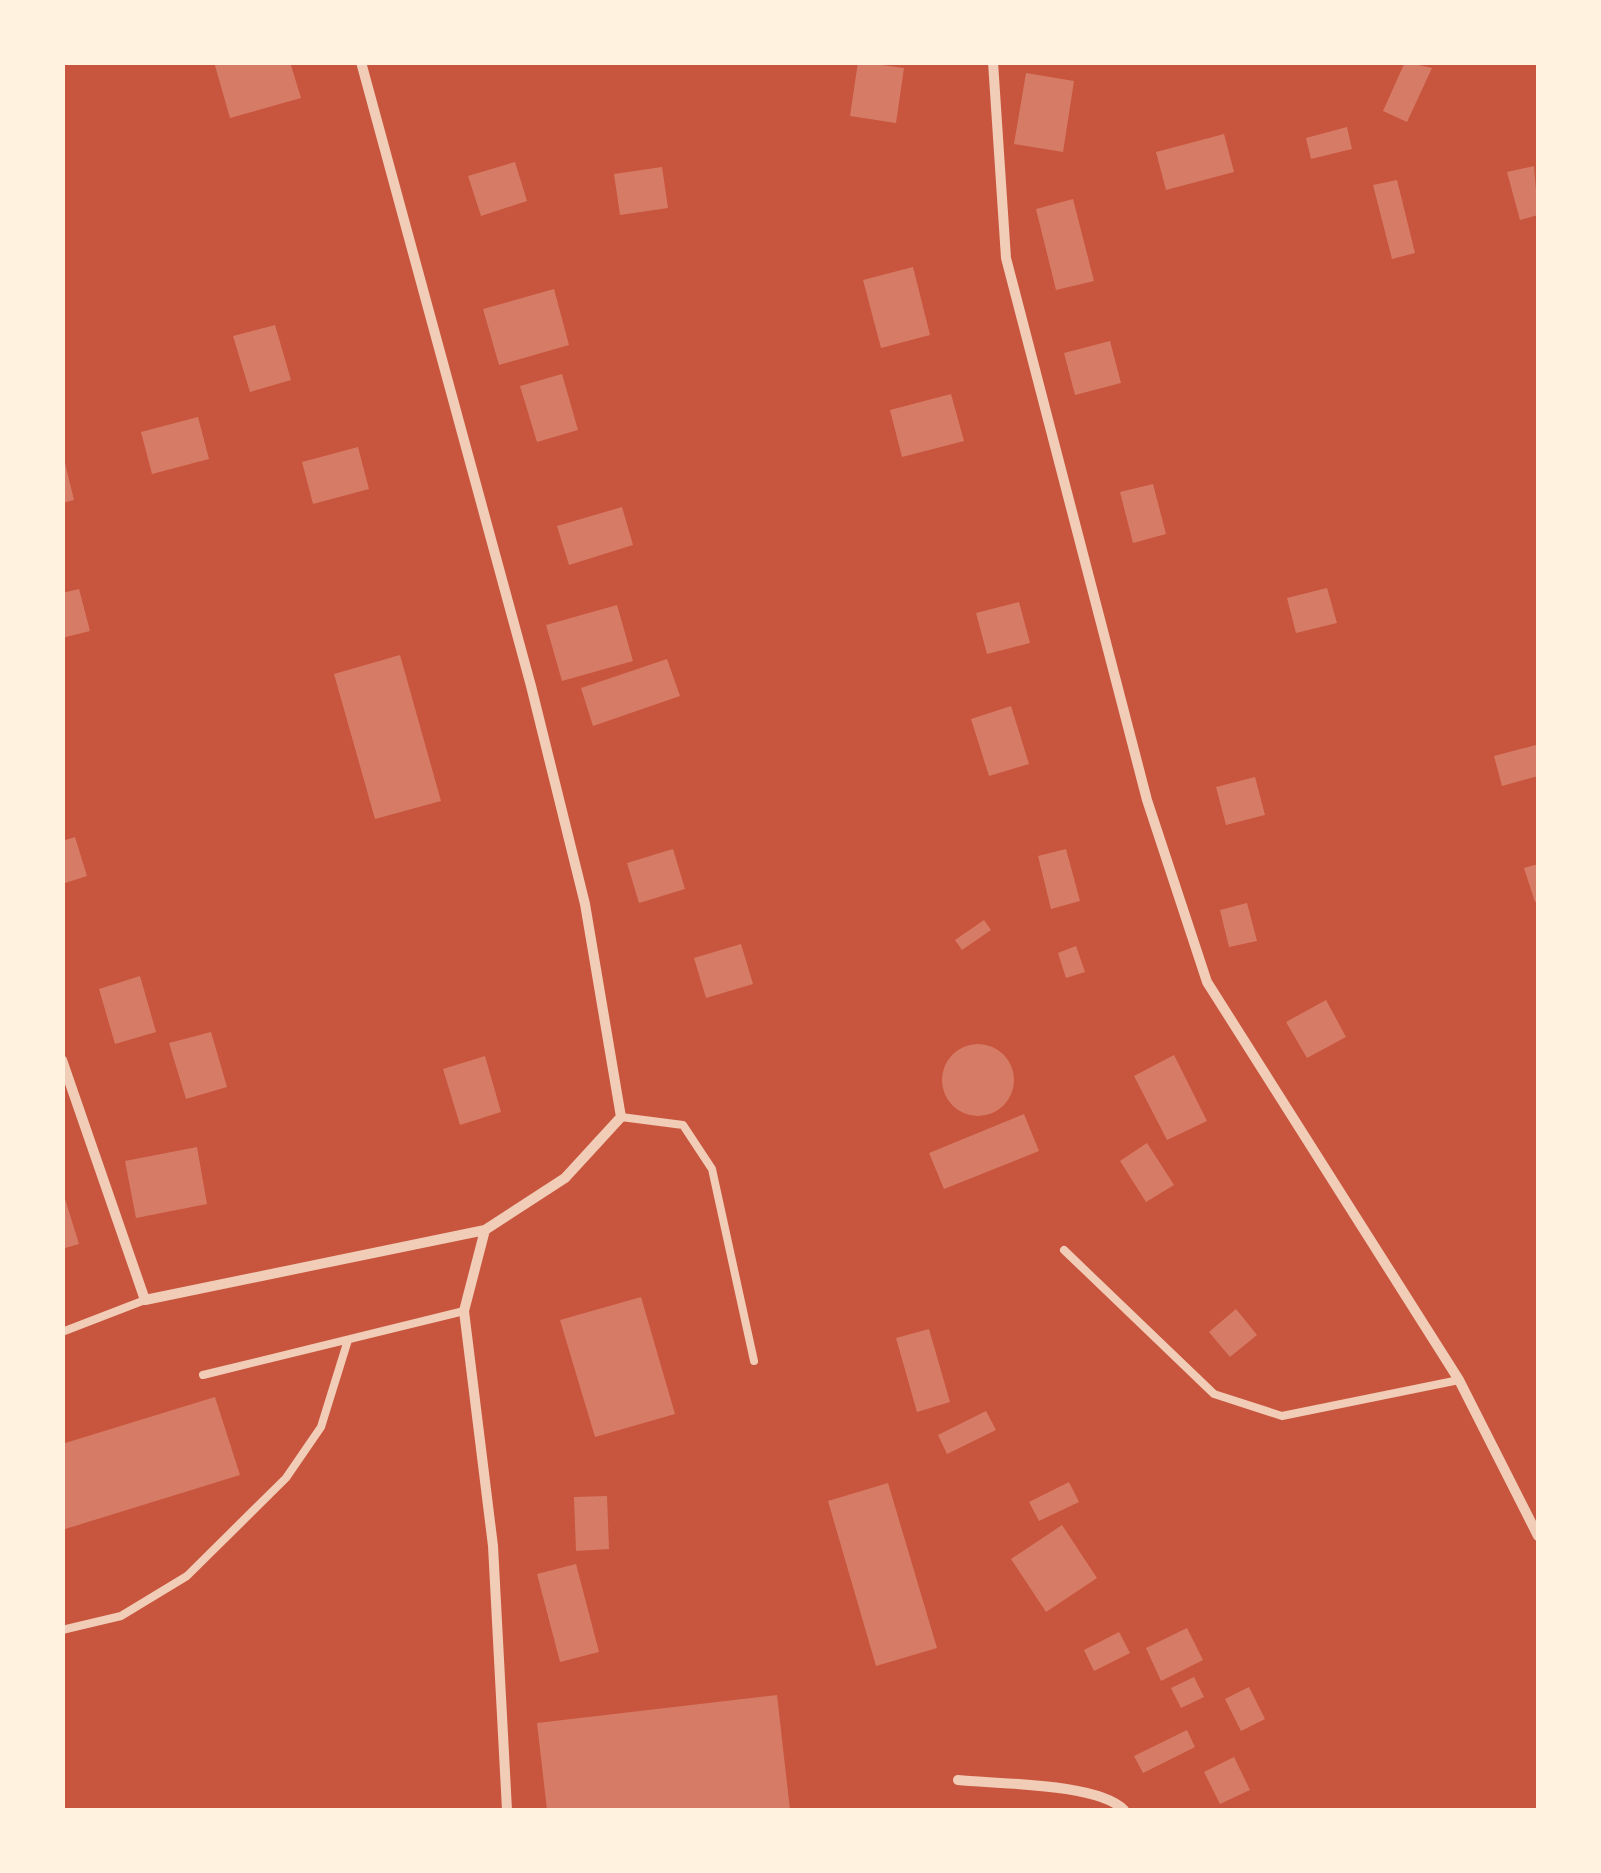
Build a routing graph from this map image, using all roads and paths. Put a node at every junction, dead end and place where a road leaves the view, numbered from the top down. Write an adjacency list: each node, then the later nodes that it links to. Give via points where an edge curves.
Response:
1 (361, 62): 4 (street, via 549,758 584,904)
2 (993, 62): 13 (street, via 1006,258 1147,800 1207,982)
3 (62, 1060): 7 (street)
4 (621, 1116): 5 (street, via 565,1178); 11 (lane, via 683,1125 712,1169)
5 (485, 1230): 7 (street); 8 (street)
6 (1064, 1250): 13 (lane, via 1214,1394 1282,1416)
7 (146, 1300): 9 (lane)
8 (464, 1311): 10 (lane); 17 (street, via 494,1546)
9 (62, 1332)
10 (348, 1340): 12 (lane); 15 (lane, via 321,1427 286,1478 187,1576 121,1616)
11 (754, 1361)
12 (204, 1375)
13 (1459, 1380): 14 (street)
14 (1538, 1536)
15 (62, 1630)
16 (958, 1780): 18 (street, via 1082,1793)
17 (507, 1810)
18 (1124, 1810)

